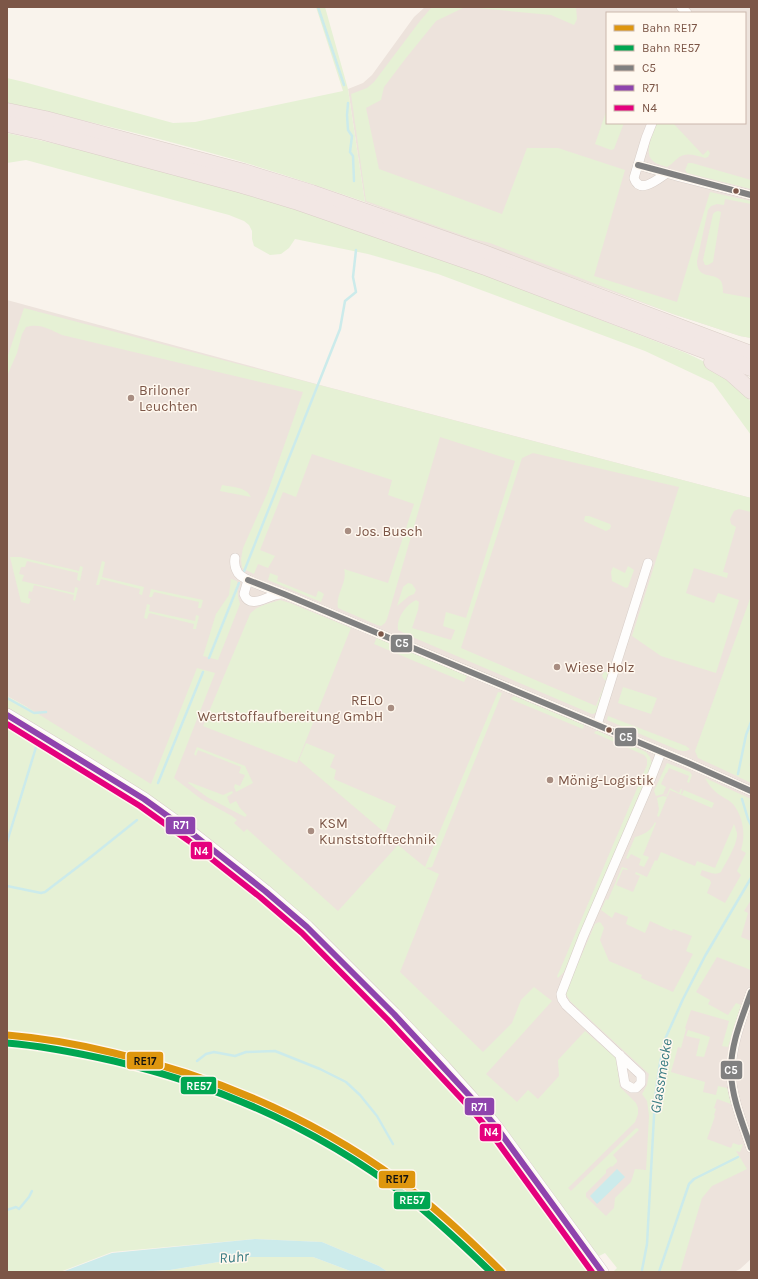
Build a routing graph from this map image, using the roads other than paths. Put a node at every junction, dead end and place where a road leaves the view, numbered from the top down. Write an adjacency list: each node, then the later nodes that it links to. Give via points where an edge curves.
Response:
1 (7, 111): 7 (highway, via 236,170)
2 (7, 124): 7 (highway, via 219,179)
3 (652, 124): 4 (street)
4 (638, 165): 5 (street); 5 (street, via 634,178 635,182 642,186)
5 (667, 173): 6 (street)
6 (751, 195)
7 (303, 197): 8 (highway, via 481,252)
8 (643, 319): 9 (highway); 10 (highway); 11 (highway); 12 (highway, via 724,368)
9 (751, 344)
10 (751, 354)
11 (751, 368)
12 (751, 391)
13 (235, 558): 15 (street, via 238,574)
14 (648, 563): 18 (street)
15 (248, 580): 16 (street); 16 (street, via 244,594 250,601 257,602)
16 (284, 594): 18 (street)
17 (7, 715): 24 (main road, via 144,799 240,871 307,928 399,1019 478,1105)
18 (597, 725): 19 (street)
19 (661, 752): 20 (street); 22 (street, via 561,994 566,1005)
20 (751, 791)
21 (751, 992): 23 (street, via 736,1040 731,1073 737,1106)
22 (620, 1055)
23 (751, 1148)
24 (602, 1272)

